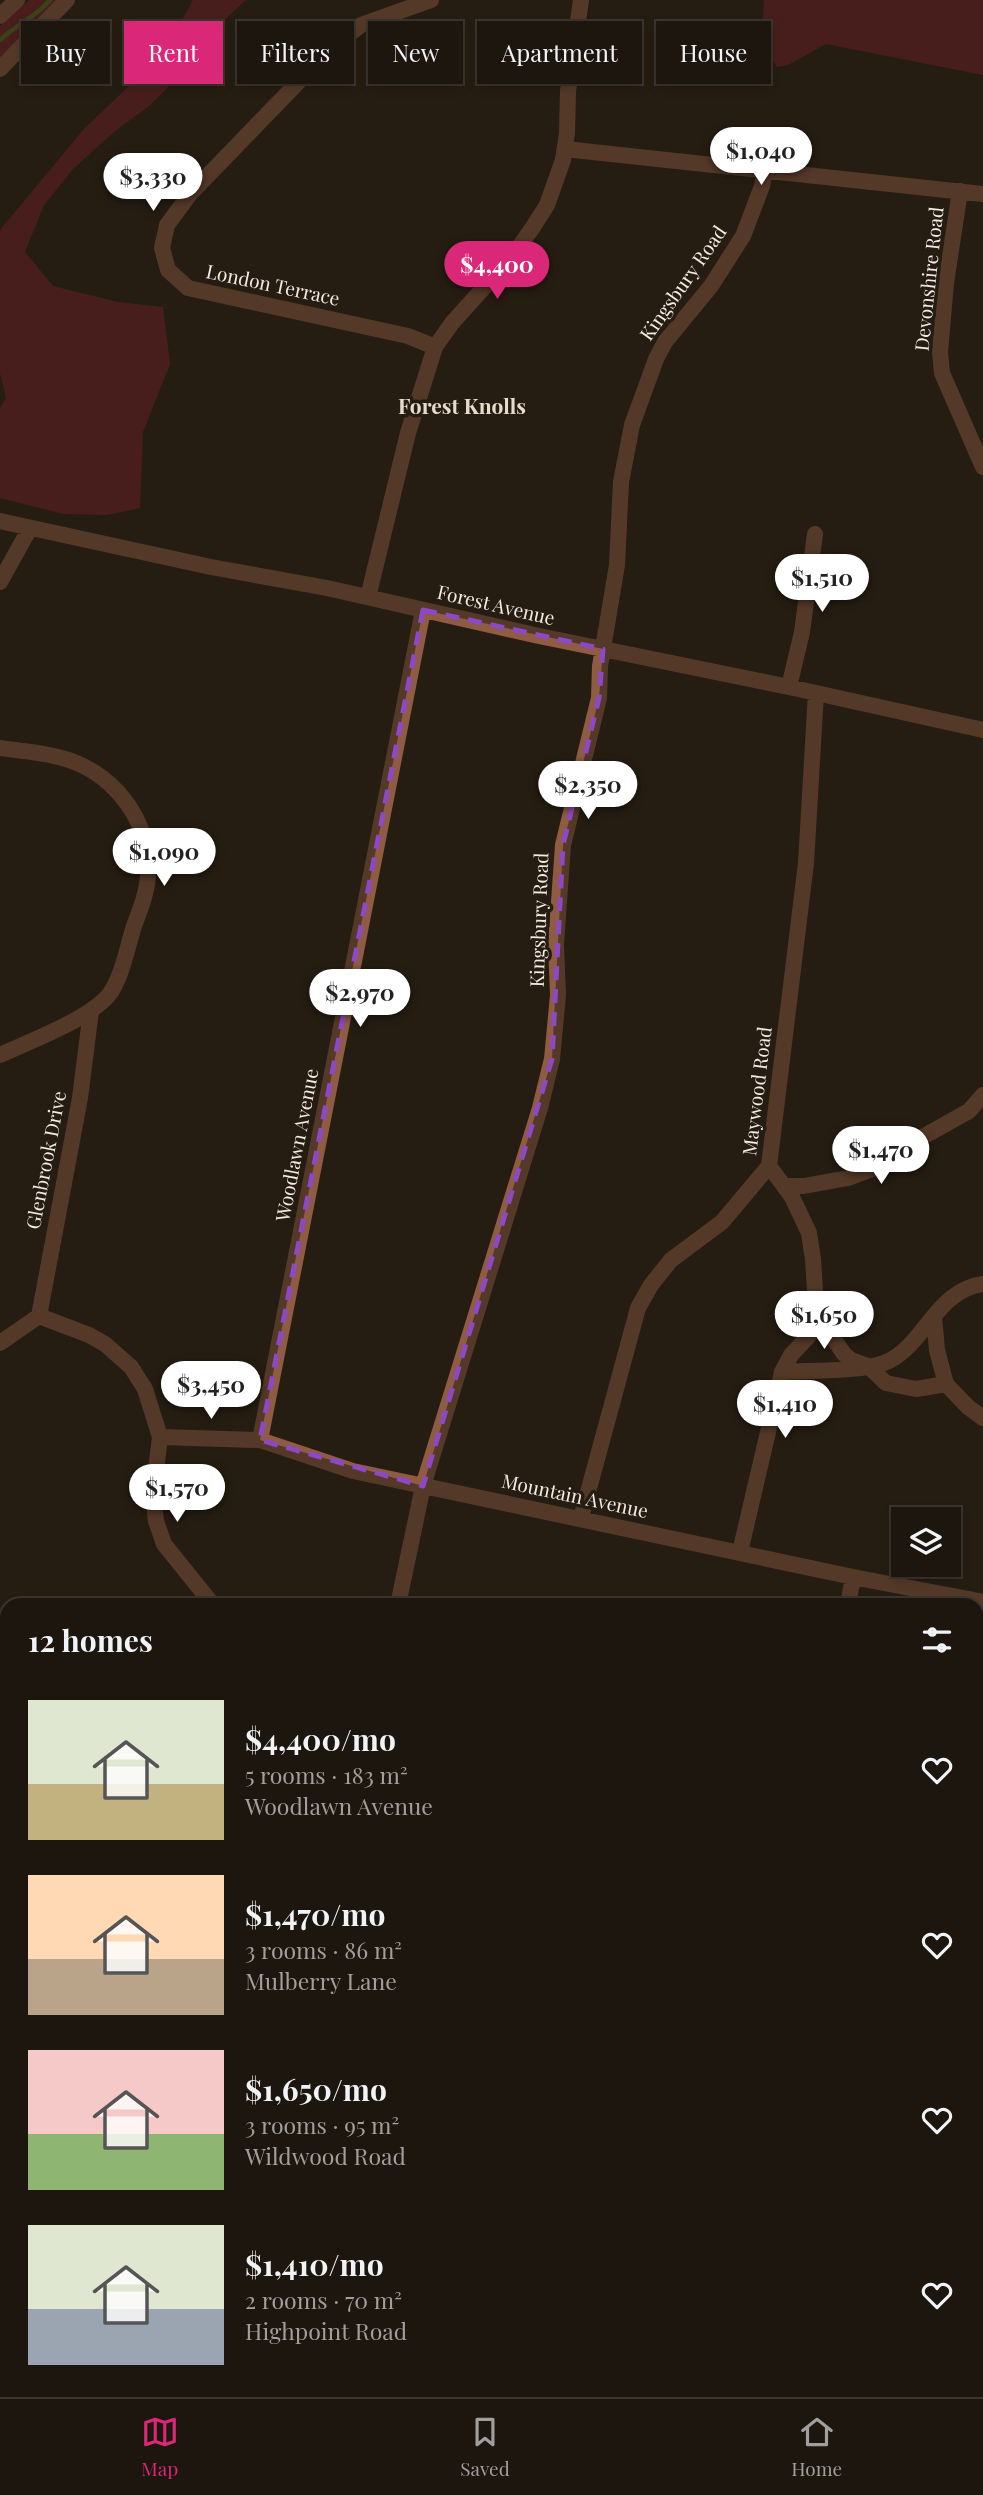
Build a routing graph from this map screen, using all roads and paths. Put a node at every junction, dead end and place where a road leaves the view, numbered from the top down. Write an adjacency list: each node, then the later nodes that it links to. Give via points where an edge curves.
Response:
1 (17, 0): 5 (street)
2 (67, 0): 6 (street)
3 (431, 0): 11 (street, London Terrace, via 361,25 345,37 190,194 167,225 162,248 168,270 188,288)
4 (582, 0): 7 (street, via 568,91)
5 (0, 16)
6 (0, 69)
7 (565, 149): 8 (street, Devonshire Road); 11 (street, via 547,205 533,227)
8 (765, 169): 9 (street, Devonshire Road); 19 (street, Kingsbury Road, via 743,236 711,286 665,342 632,425 621,482 617,565)
9 (960, 191): 10 (street); 12 (street, Devonshire Road, via 940,352 943,373)
10 (983, 194)
11 (435, 347): 17 (street, via 408,433)
12 (983, 467)
13 (0, 521): 14 (street, Forest Avenue)
14 (30, 528): 16 (street); 17 (street, Forest Avenue)
15 (815, 534): 20 (street, via 802,632)
16 (0, 582)
17 (368, 597): 18 (street, Forest Avenue)
18 (423, 610): 19 (street, Forest Avenue); 39 (street, Woodlawn Avenue)
19 (603, 649): 20 (street, Forest Avenue); 40 (street, Kingsbury Road, via 598,698 563,845 551,1059 540,1108)
20 (789, 687): 21 (street, Forest Avenue)
21 (816, 692): 22 (street, Forest Avenue); 27 (street, Maywood Road, via 806,863)
22 (983, 730)
23 (0, 748): 24 (street, via 58,757 95,772 128,804 145,841 148,874 124,962 110,992)
24 (91, 1011): 25 (street); 30 (street, Glenbrook Drive)
25 (0, 1055)
26 (983, 1095): 28 (street, via 969,1111 880,1166 848,1178)
27 (769, 1166): 28 (street); 41 (street, Maywood Road, via 722,1222 671,1260 638,1308)
28 (785, 1186): 32 (street, via 809,1233 816,1306)
29 (983, 1284): 31 (street, via 956,1293)
30 (40, 1316): 33 (street); 38 (street, via 89,1335 131,1367 145,1389)
31 (934, 1317): 34 (street, via 899,1354 886,1363); 36 (street)
32 (822, 1322): 34 (street, via 851,1360); 35 (street, via 790,1355)
33 (0, 1343)
34 (868, 1366): 35 (street); 36 (street, via 887,1383 916,1389)
35 (782, 1372): 42 (street)
36 (946, 1384): 37 (street)
37 (983, 1419)
38 (160, 1437): 39 (street, Mountain Avenue); 44 (street, via 153,1494 156,1521 164,1544)
39 (260, 1440): 40 (street, Mountain Avenue, via 353,1471)
40 (423, 1486): 41 (street, Mountain Avenue); 45 (street, Kingsbury Road)
41 (581, 1518): 42 (street, Mountain Avenue)
42 (740, 1552): 43 (street, Mountain Avenue)
43 (853, 1577): 46 (street); 47 (street, Mountain Avenue)
44 (208, 1598)
45 (399, 1598)
46 (849, 1598)
47 (962, 1598)

